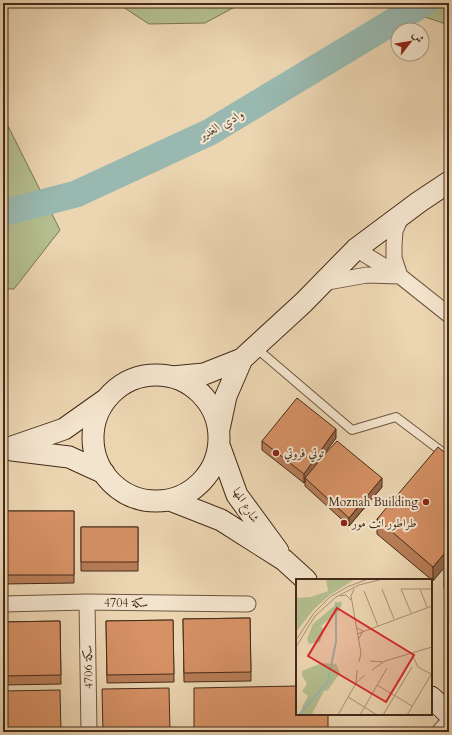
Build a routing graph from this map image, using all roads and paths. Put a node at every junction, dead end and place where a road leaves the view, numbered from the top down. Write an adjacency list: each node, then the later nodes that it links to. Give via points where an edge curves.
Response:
1 (449, 182): 2 (street)
2 (402, 214): 3 (street); 4 (street, via 395,231 394,245 394,258)
3 (356, 249): 4 (street); 5 (street)
4 (400, 276): 5 (street, via 367,275); 6 (street)
5 (322, 283): 7 (street)
6 (449, 315)
7 (248, 353): 8 (street, via 204,374); 10 (street, via 226,396); 12 (lane, via 352,430 396,417)
8 (172, 377): 9 (street, via 154,375 136,378); 10 (street, via 189,384 203,396 213,412)
9 (106, 399): 11 (street, via 64,429); 13 (street, via 97,416 94,436 96,455)
10 (219, 437): 14 (street, via 215,461 208,474 198,486); 15 (street, شارع المها, via 237,495)
11 (5, 449): 13 (street, via 69,456)
12 (449, 456)
13 (104, 473): 14 (street, via 126,493 140,499)
14 (170, 500): 15 (street, شارع المها, via 221,520)
15 (284, 560): 16 (street, شارع المها)
16 (305, 579)
17 (87, 602): 18 (street, سكة 4704); 19 (street, سكة 4704); 23 (street, 4706 سكة)
18 (3, 604)
19 (248, 604)
20 (432, 698): 21 (street)
21 (449, 714)
22 (449, 721): 24 (street)
23 (89, 732)
24 (439, 732)

